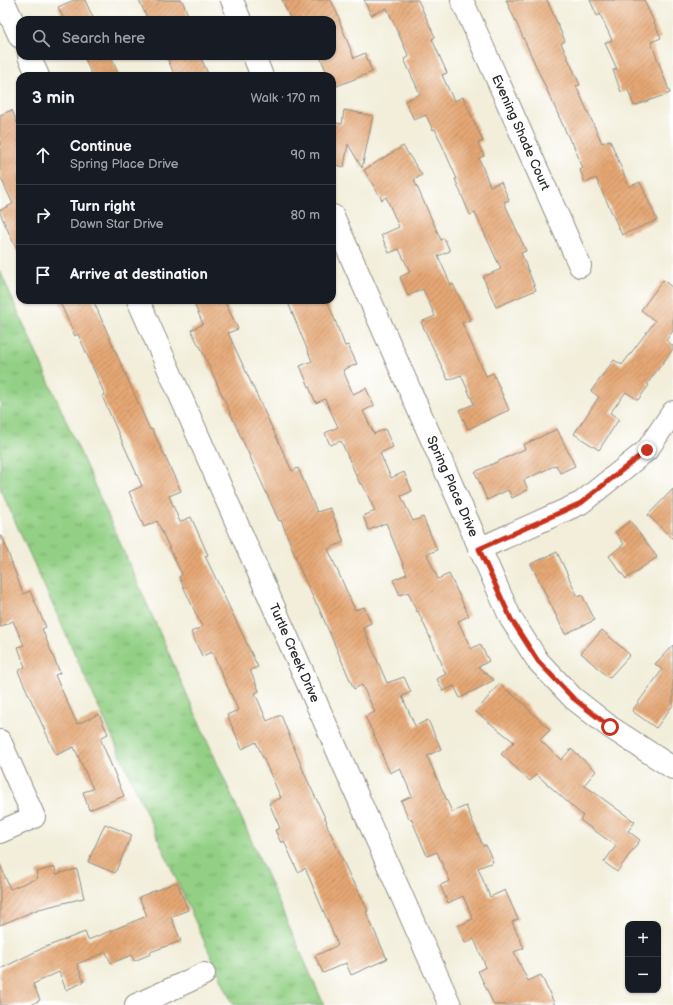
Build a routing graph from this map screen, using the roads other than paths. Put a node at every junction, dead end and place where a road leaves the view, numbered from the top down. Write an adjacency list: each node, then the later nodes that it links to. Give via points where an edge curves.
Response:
1 (3, 0): 5 (street)
2 (232, 0): 4 (street)
3 (462, 0): 11 (street, Evening Shade Court)
4 (238, 16)
5 (16, 28)
6 (31, 60): 8 (street)
7 (256, 60): 9 (street)
8 (36, 72)
9 (260, 72)
10 (336, 223): 14 (street, Spring Place Drive)
11 (580, 266)
12 (140, 304): 20 (street, Turtle Creek Drive)
13 (673, 412): 14 (street, via 647,450 581,503)
14 (479, 549): 16 (street, Spring Place Drive, via 511,619 538,661 573,698)
15 (0, 741): 17 (street, via 34,817)
16 (673, 768)
17 (0, 832)
18 (204, 974): 19 (street)
19 (136, 1005)
20 (450, 1005)

